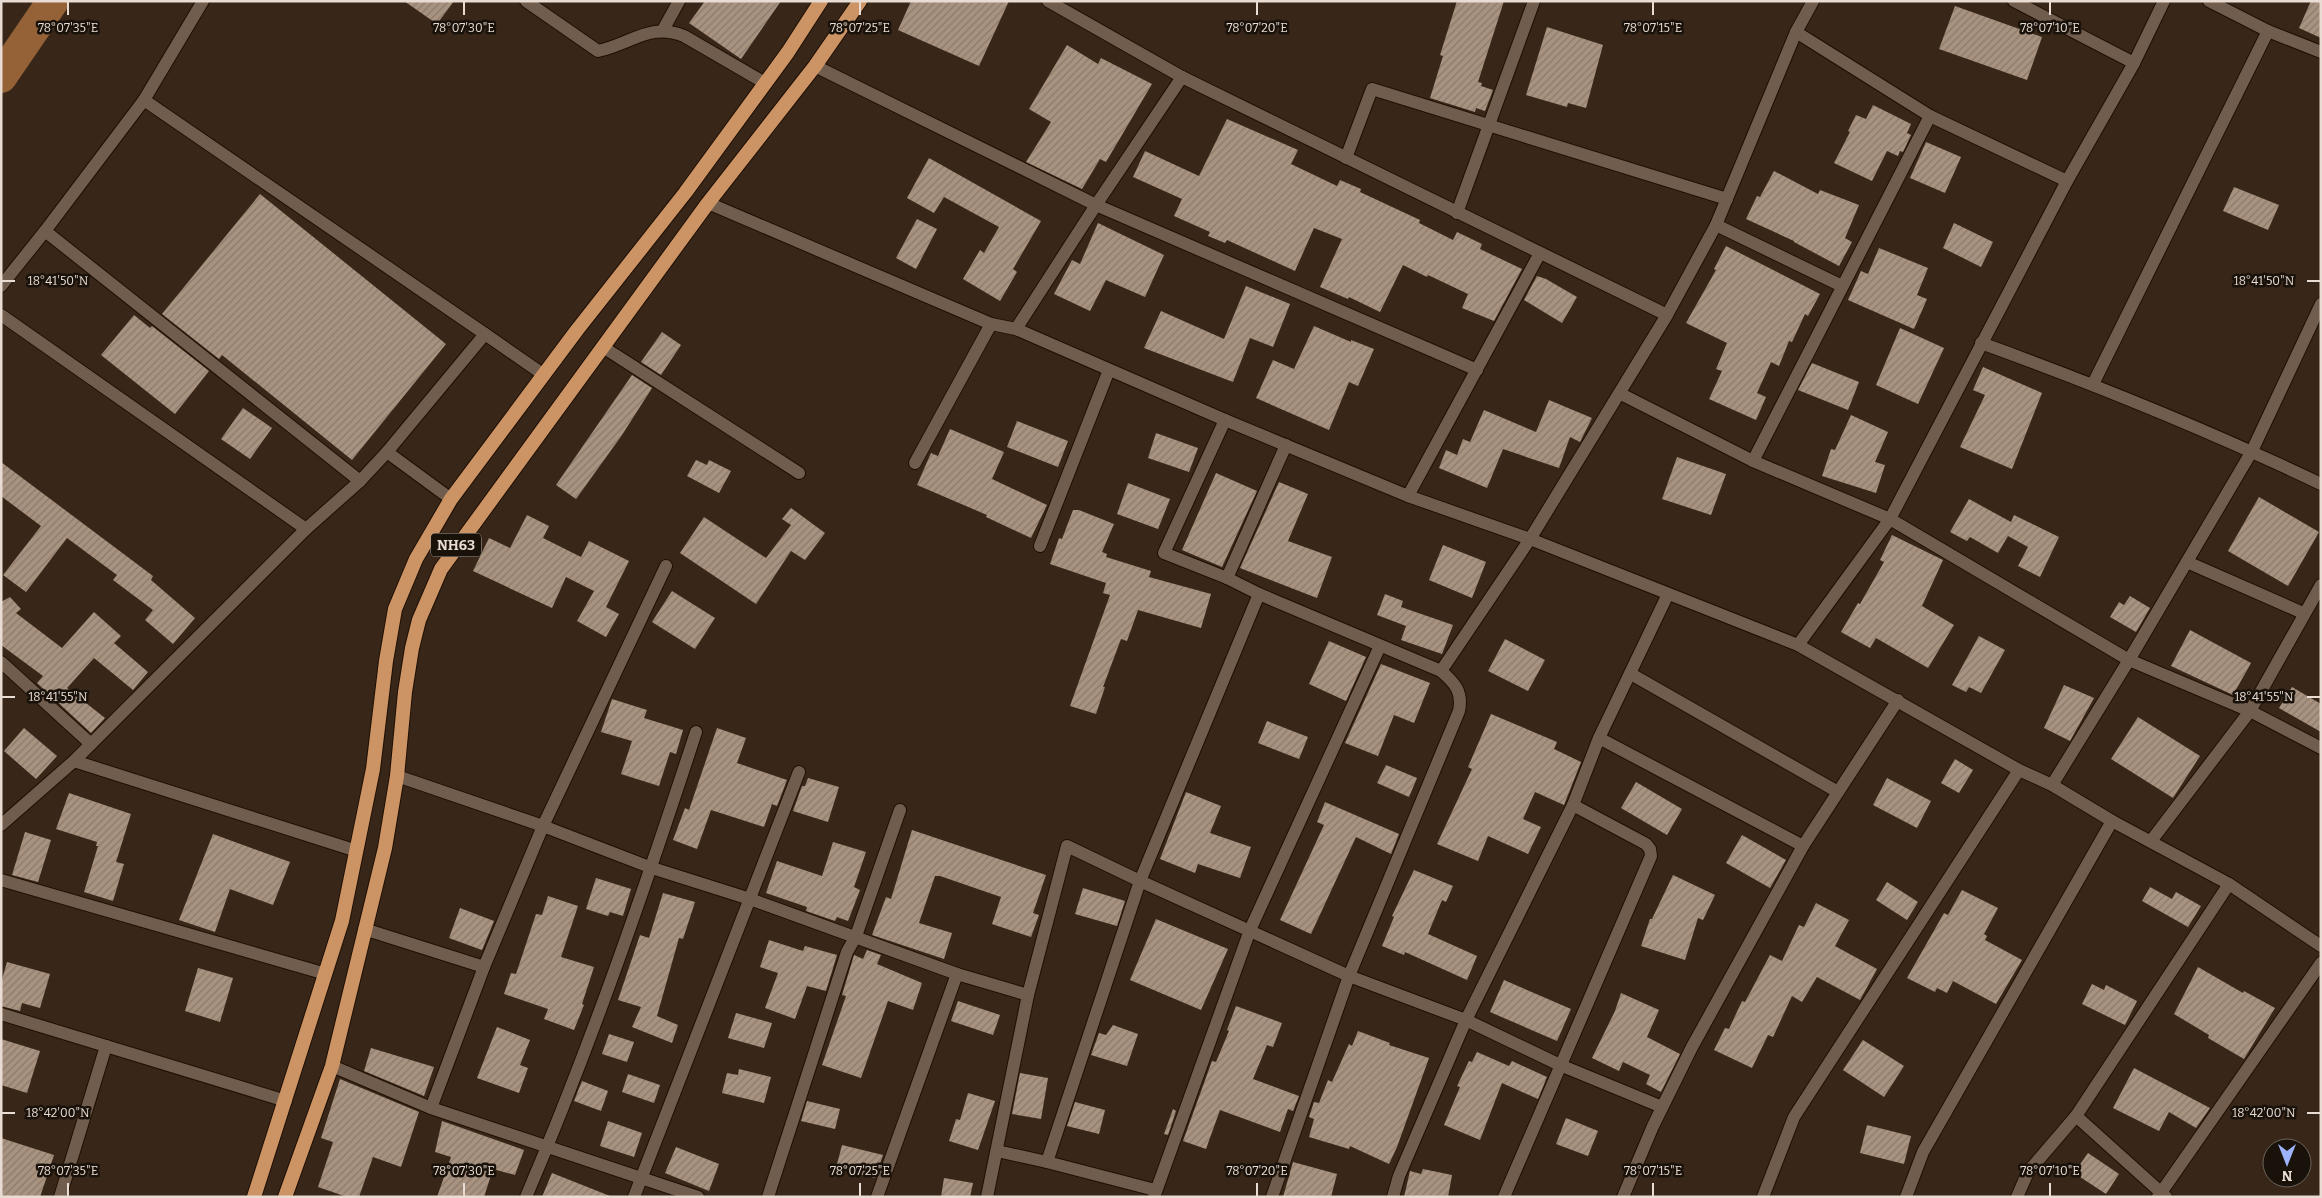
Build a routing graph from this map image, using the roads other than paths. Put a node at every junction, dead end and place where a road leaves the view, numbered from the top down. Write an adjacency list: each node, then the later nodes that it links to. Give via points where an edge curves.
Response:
1 (203, 1): 20 (street)
2 (526, 1): 12 (street, via 598,52 652,31)
3 (679, 1): 12 (street)
4 (821, 1): 19 (highway, NH63)
5 (860, 1): 17 (highway, NH63)
6 (1048, 1): 18 (street)
7 (1534, 1): 22 (street)
8 (1813, 1): 14 (street)
9 (2014, 1): 16 (street)
10 (2164, 1): 16 (street)
11 (2209, 1): 13 (street)
12 (663, 30): 19 (street, via 684,36)
13 (2268, 31): 15 (street); 45 (street)
14 (1796, 32): 21 (street); 25 (street)
15 (2321, 52)
16 (2134, 63): 24 (street)
17 (815, 66): 26 (highway, NH63); 27 (street)
18 (1182, 77): 23 (street); 27 (street)
19 (765, 83): 44 (highway, NH63)
20 (144, 100): 30 (street); 39 (street)
21 (1930, 116): 24 (street); 33 (street)
22 (1489, 125): 23 (street, via 1372,90); 25 (street); 28 (street)
23 (1346, 158): 28 (street)
24 (2067, 181): 40 (street)
25 (1727, 199): 29 (street)
26 (708, 203): 37 (street); 41 (highway, NH63)
27 (1096, 204): 38 (street); 43 (street)
28 (1457, 213): 31 (street)
29 (1716, 226): 33 (street); 36 (street)
30 (45, 232): 32 (street); 54 (street)
31 (1540, 253): 36 (street); 43 (street)
32 (1, 286)
33 (1842, 286): 51 (street)
34 (2321, 304): 49 (street)
35 (1, 315): 59 (street)
36 (1667, 315): 46 (street)
37 (991, 324): 38 (street); 52 (street)
38 (1016, 329): 42 (street)
39 (485, 334): 44 (street); 50 (street)
40 (1981, 343): 45 (street); 58 (street)
41 (603, 347): 53 (street); 84 (highway, NH63, via 441,569 419,620 412,648)
42 (1108, 370): 47 (street); 61 (street)
43 (1477, 370): 56 (street)
44 (544, 375): 57 (highway, NH63)
45 (2093, 384): 49 (street)
46 (1621, 394): 51 (street); 60 (street)
47 (1225, 420): 48 (street); 64 (street, via 1164,553)
48 (1286, 445): 56 (street); 64 (street)
49 (2252, 451): 55 (street); 62 (street)
50 (387, 452): 54 (street); 57 (street)
51 (1753, 461): 58 (street)
52 (915, 463)
53 (798, 473)
54 (360, 481): 59 (street)
55 (2321, 484)
56 (1408, 496): 60 (street)
57 (452, 499): 94 (highway, NH63, via 416,559 395,609 373,769)
58 (1890, 519): 69 (street); 71 (street)
59 (306, 529): 79 (street)
60 (1530, 539): 67 (street); 73 (street)
61 (1040, 546)
62 (2187, 562): 68 (street); 71 (street)
63 (666, 566): 91 (street)
64 (1227, 578): 66 (street)
65 (2321, 585): 68 (street)
66 (1259, 594): 70 (street); 97 (street)
67 (1668, 594): 69 (street); 74 (street)
68 (2303, 613): 76 (street)
69 (1798, 645): 75 (street)
70 (1380, 646): 73 (street); 101 (street)
71 (2129, 660): 76 (street); 85 (street)
72 (1, 662): 79 (street)
73 (1441, 672): 108 (street, via 1458,688 1459,711)
74 (1631, 674): 78 (street); 86 (street)
75 (1898, 700): 82 (street); 86 (street)
76 (2250, 711): 80 (street); 92 (street)
77 (696, 732): 95 (street)
78 (1600, 738): 87 (street); 93 (street)
79 (91, 744): 81 (street)
80 (2321, 748)
81 (74, 761): 89 (street); 94 (street)
82 (2019, 770): 85 (street); 138 (street, via 1794,1118)
83 (799, 772): 99 (street)
84 (397, 776): 91 (street); 100 (highway, NH63, via 385,848)
85 (2052, 785): 90 (street)
86 (1838, 792): 93 (street)
87 (1573, 805): 111 (street); 113 (street, via 1646,844 1651,856)
88 (900, 810): 102 (street)
89 (3, 819)
90 (2112, 821): 92 (street); 139 (street, via 1923,1152)
91 (543, 826): 95 (street); 105 (street)
92 (2151, 841): 98 (street)
93 (1803, 846): 116 (street, via 1692,1046)
94 (357, 851): 106 (highway, NH63, via 342,921)
95 (652, 868): 99 (street); 119 (street)
96 (1, 880): 106 (street)
97 (1140, 882): 101 (street); 109 (street, via 1067,846); 121 (street)
98 (2229, 884): 103 (street); 118 (street)
99 (750, 899): 102 (street); 122 (street)
100 (364, 929): 105 (street); 114 (highway, NH63)
101 (1250, 930): 108 (street); 123 (street)
102 (856, 936): 107 (street); 131 (street, via 847,952)
103 (2321, 946)
104 (2321, 962): 124 (street)
105 (484, 967): 117 (street)
106 (326, 974): 115 (highway, NH63)
107 (957, 974): 109 (street); 132 (street)
108 (1349, 976): 111 (street); 134 (street)
109 (1028, 995): 120 (street)
110 (1, 1014): 112 (street)
111 (1466, 1020): 113 (street); 135 (street, via 1398,1176)
112 (106, 1046): 115 (street); 125 (street)
113 (1560, 1065): 116 (street); 136 (street)
114 (332, 1066): 117 (street); 127 (highway, NH63)
115 (286, 1101): 126 (highway, NH63)
116 (1662, 1107): 137 (street)
117 (431, 1108): 119 (street)
118 (2076, 1116): 124 (street); 140 (street, via 2028,1172)
119 (548, 1146): 122 (street); 128 (street)
120 (998, 1151): 121 (street); 133 (street)
121 (1047, 1162): 123 (street)
122 (641, 1177): 129 (street); 130 (street)
123 (1154, 1194)
124 (2161, 1195)
125 (60, 1197)
126 (254, 1197)
127 (285, 1197)
128 (526, 1197)
129 (634, 1197)
130 (698, 1197)
131 (768, 1197)
132 (877, 1197)
133 (987, 1197)
134 (1272, 1197)
135 (1393, 1197)
136 (1504, 1197)
137 (1623, 1197)
138 (1763, 1197)
139 (1906, 1197)
140 (2017, 1197)

